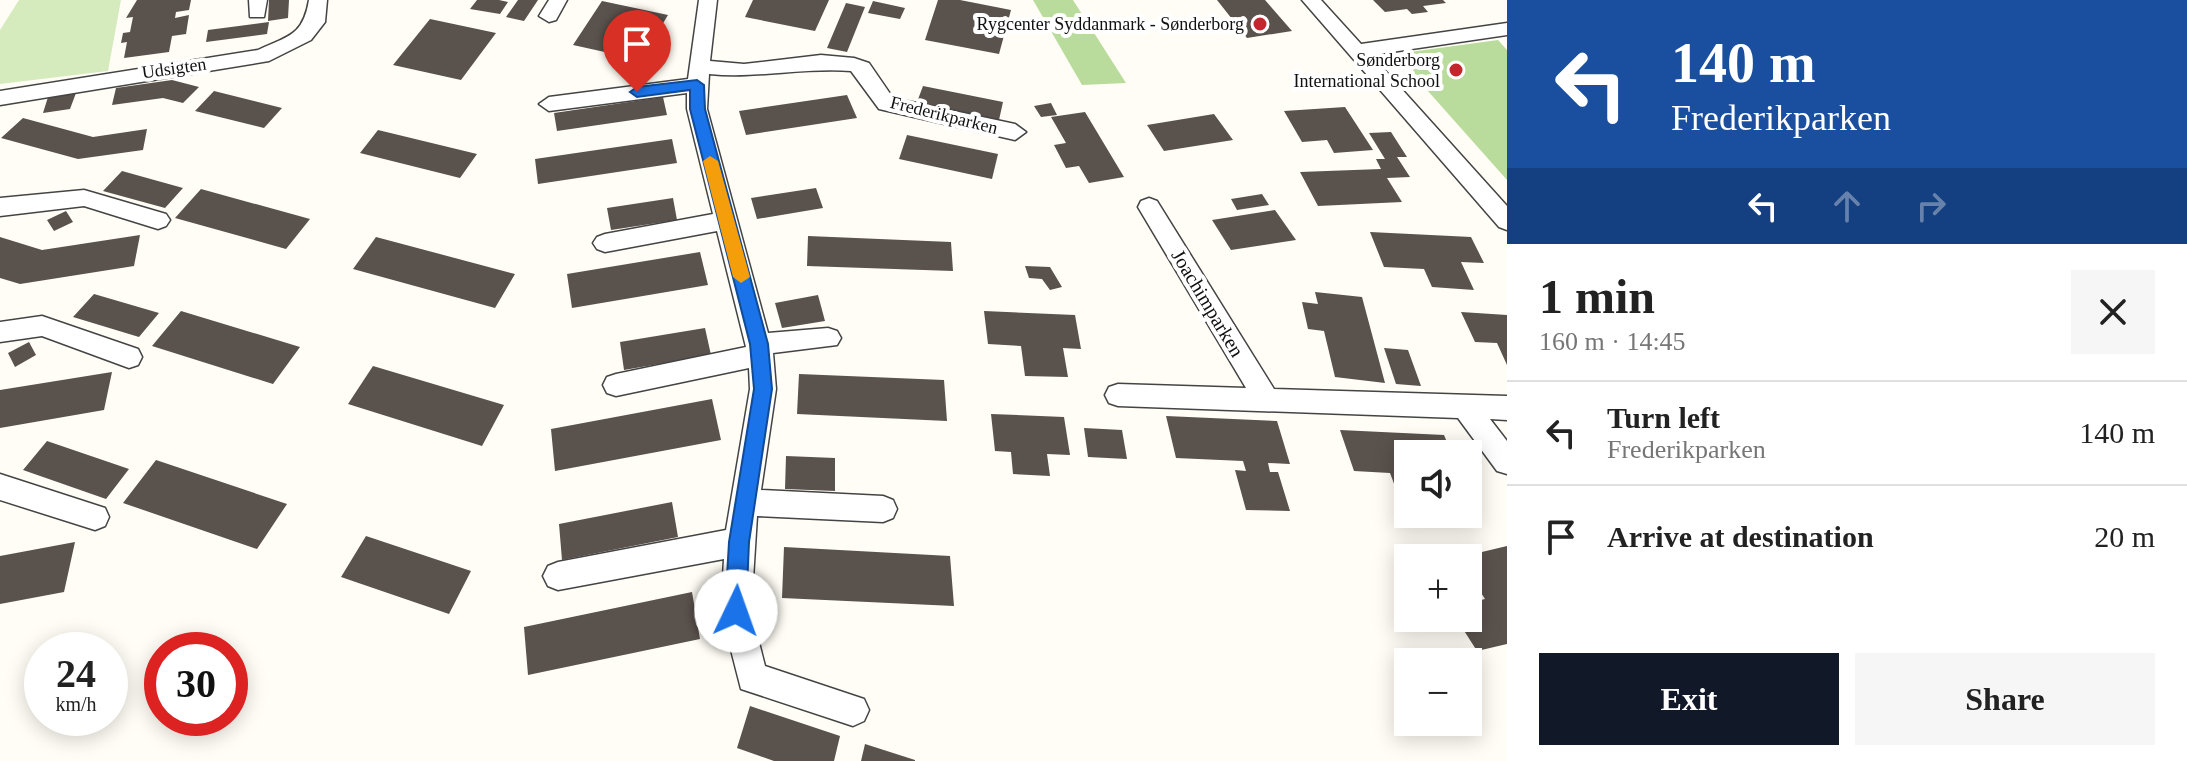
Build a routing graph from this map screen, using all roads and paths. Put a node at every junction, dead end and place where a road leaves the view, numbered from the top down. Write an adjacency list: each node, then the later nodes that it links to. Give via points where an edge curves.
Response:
1 (318, 0): 7 (street, Udsigten, via 315,22 304,36 262,56)
2 (708, 0): 6 (street)
3 (1311, 0): 5 (street)
4 (1507, 29): 5 (street)
5 (1356, 51): 14 (street)
6 (698, 76): 8 (street, Frederikparken); 9 (street, Frederikparken, via 821,62 854,65 862,68 886,104); 13 (street, via 697,109)
7 (0, 98)
8 (549, 104)
9 (1015, 132)
10 (0, 207): 12 (street, via 84,198)
11 (1149, 207): 22 (street, Joachimparken)
12 (158, 220)
13 (727, 220): 15 (street); 18 (street)
14 (1507, 221)
15 (605, 243)
16 (0, 332): 19 (street, via 42,326)
17 (828, 338): 18 (street)
18 (760, 350): 20 (street); 27 (street, via 763,389)
19 (129, 357)
20 (616, 385)
21 (1118, 395): 22 (street)
22 (1267, 400): 23 (street)
23 (1465, 407): 24 (street); 25 (street)
24 (1507, 408)
25 (1507, 462)
26 (0, 487): 29 (street)
27 (746, 502): 28 (street); 30 (street)
28 (883, 509)
29 (95, 517)
30 (739, 542): 31 (street); 32 (street, via 736,611 752,678)
31 (558, 576)
32 (853, 710)

